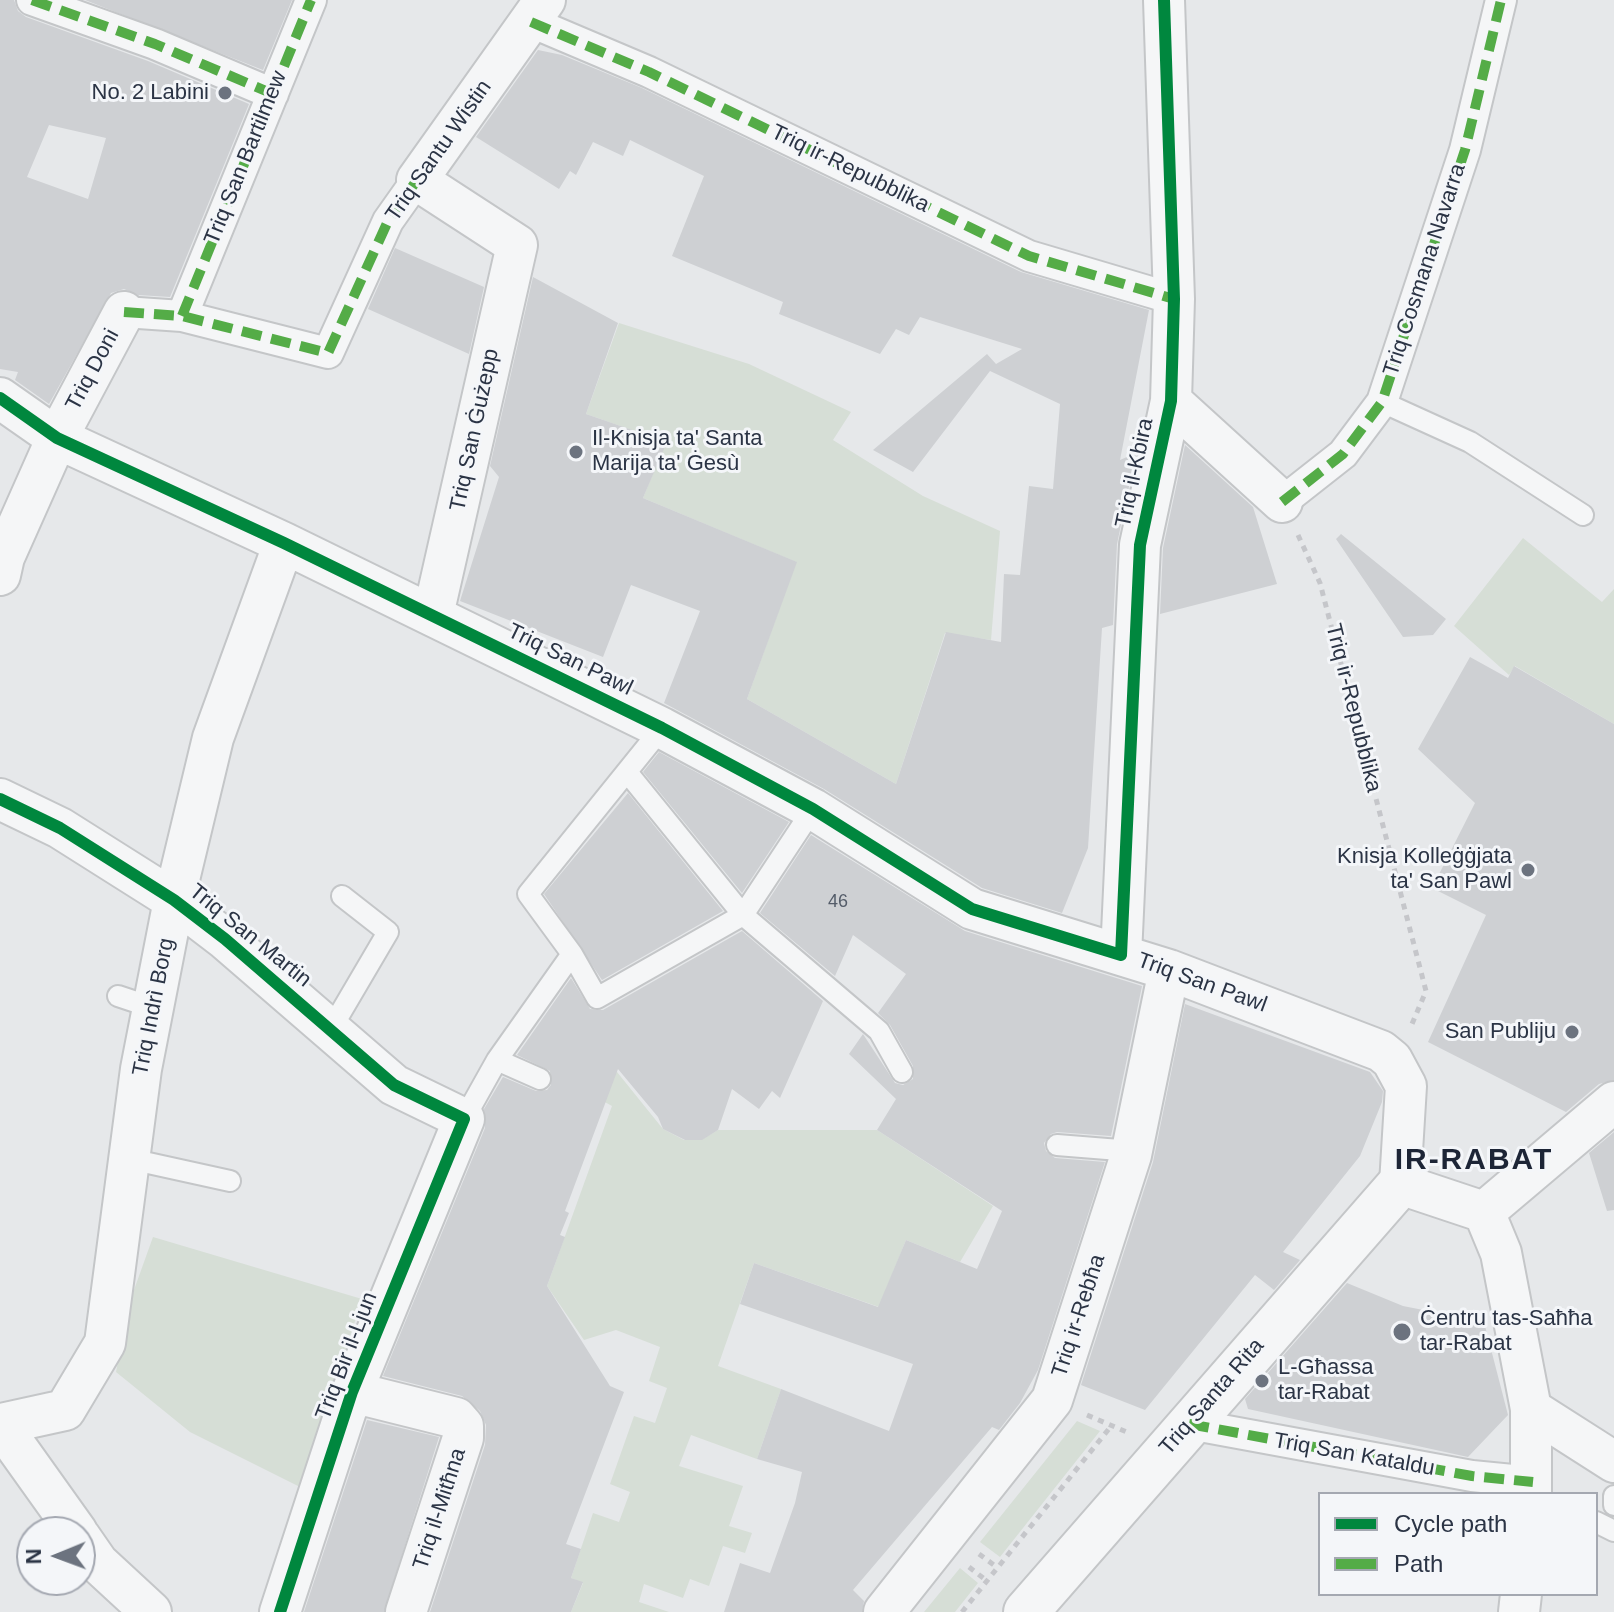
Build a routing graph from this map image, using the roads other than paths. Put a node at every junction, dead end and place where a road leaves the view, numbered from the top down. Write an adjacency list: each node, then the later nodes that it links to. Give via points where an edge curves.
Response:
1 (32, 0): 6 (street)
2 (311, 0): 6 (street, Triq San Bartilmew)
3 (1164, 0): 8 (street, Triq il-Kbira)
4 (1501, 0): 14 (street, Triq Cosmana Navarra, via 1465,150)
5 (538, 11): 7 (street, Triq Santu Wistin); 8 (street, Triq ir-Repubblika, via 649,72 1029,256)
6 (273, 94): 10 (street, Triq San Bartilmew)
7 (417, 180): 11 (street, Triq Santu Wistin, via 388,221); 20 (street, Triq San Ġużepp, via 517,245)
8 (1174, 299): 13 (street, Triq il-Kbira)
9 (124, 312): 10 (street, Triq Doni); 15 (street, Triq Doni)
10 (182, 316): 11 (street, Triq Doni)
11 (328, 353)
12 (0, 398): 15 (street, Triq San Pawl)
13 (1171, 401): 16 (street); 29 (street, Triq il-Kbira, via 1140,545)
14 (1382, 402): 16 (street, Triq Cosmana Navarra, via 1343,454); 17 (lane, via 1470,442)
15 (57, 438): 18 (street, Triq San Pawl); 19 (street, Triq Doni)
16 (1282, 502)
17 (1583, 515)
18 (284, 543): 20 (street, Triq San Pawl); 26 (street, Triq Indrì Borg, via 213,738)
19 (0, 575)
20 (433, 615): 21 (street, Triq San Pawl)
21 (662, 728): 22 (lane); 24 (street, Triq San Pawl)
22 (627, 772): 27 (lane); 28 (lane, via 528,894)
23 (0, 799): 26 (street, Triq San Martin, via 60,828)
24 (813, 809): 27 (lane); 29 (street, Triq San Pawl, via 972,909)
25 (342, 896): 31 (lane, via 388,932)
26 (174, 900): 31 (street, Triq San Martin); 39 (street, Triq Indrì Borg, via 136,1002 141,1069)
27 (743, 915): 28 (lane, via 597,998); 33 (lane, via 879,1031)
28 (572, 954): 32 (lane, Triq Bir il-Ljun)
29 (1121, 955): 30 (street, Triq San Pawl)
30 (1169, 970): 38 (street, Triq ir-Rebħa); 41 (street, Triq San Pawl, via 1368,1045 1392,1060 1406,1086)
31 (331, 1029): 36 (street, Triq San Martin, via 394,1085)
32 (497, 1060): 34 (lane); 36 (lane, Triq Bir il-Ljun)
33 (902, 1072)
34 (540, 1079)
35 (1614, 1102): 42 (street)
36 (464, 1119): 43 (street, Triq Bir il-Ljun)
37 (1057, 1145): 38 (lane)
38 (1132, 1151): 56 (street, Triq ir-Rebħa, via 1052,1400)
39 (130, 1159): 40 (lane); 45 (street, Triq Indrì Borg, via 105,1343 65,1410)
40 (230, 1181)
41 (1400, 1184): 42 (street); 46 (street, Triq Santa Rita)
42 (1484, 1212): 44 (street, Triq San Kataldu, via 1501,1253)
43 (352, 1392): 54 (street, Triq Bir il-Ljun); 55 (street, Triq il-Mitħna, via 456,1418 463,1426)
44 (1531, 1409): 47 (street); 48 (street, Triq San Kataldu)
45 (1, 1424): 51 (street)
46 (1189, 1424): 48 (street, Triq San Kataldu); 57 (street, Triq Santa Rita)
47 (1614, 1462)
48 (1539, 1490)
49 (1614, 1496): 50 (lane)
50 (1614, 1505)
51 (65, 1516)
52 (96, 1560): 53 (street)
53 (151, 1612)
54 (280, 1612)
55 (406, 1612)
56 (884, 1612)
57 (1026, 1612)

